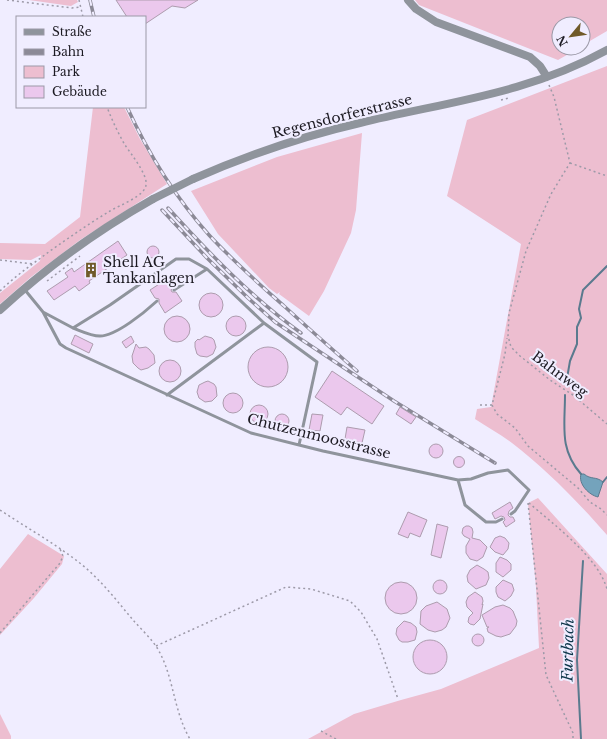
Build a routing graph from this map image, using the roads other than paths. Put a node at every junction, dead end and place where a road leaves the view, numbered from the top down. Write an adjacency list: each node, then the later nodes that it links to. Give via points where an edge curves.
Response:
1 (408, 0): 3 (street, via 416,9 436,22 530,57)
2 (607, 50): 3 (street, Regensdorferstrasse)
3 (547, 77): 5 (street, Regensdorferstrasse, bridge, via 499,93 313,134 227,164 153,200 108,227)
4 (207, 269): 6 (lane); 10 (lane); 11 (lane, via 189,259 176,259)
5 (24, 288): 8 (street, Regensdorferstrasse); 9 (lane, Chutzenmoosstrasse)
6 (174, 290)
7 (157, 301): 11 (lane, via 140,317 108,335 91,335)
8 (0, 310)
9 (43, 312): 11 (lane); 12 (lane, Chutzenmoosstrasse, via 60,344)
10 (264, 322): 12 (lane); 13 (lane, via 317,362)
11 (73, 328)
12 (167, 395): 13 (lane, Chutzenmoosstrasse, via 251,433)
13 (299, 445): 14 (lane, Chutzenmoosstrasse)
14 (458, 480): 15 (lane, Chutzenmoosstrasse, via 508,470 529,490); 16 (lane, via 465,504 486,522)
15 (511, 514)
16 (502, 519)

